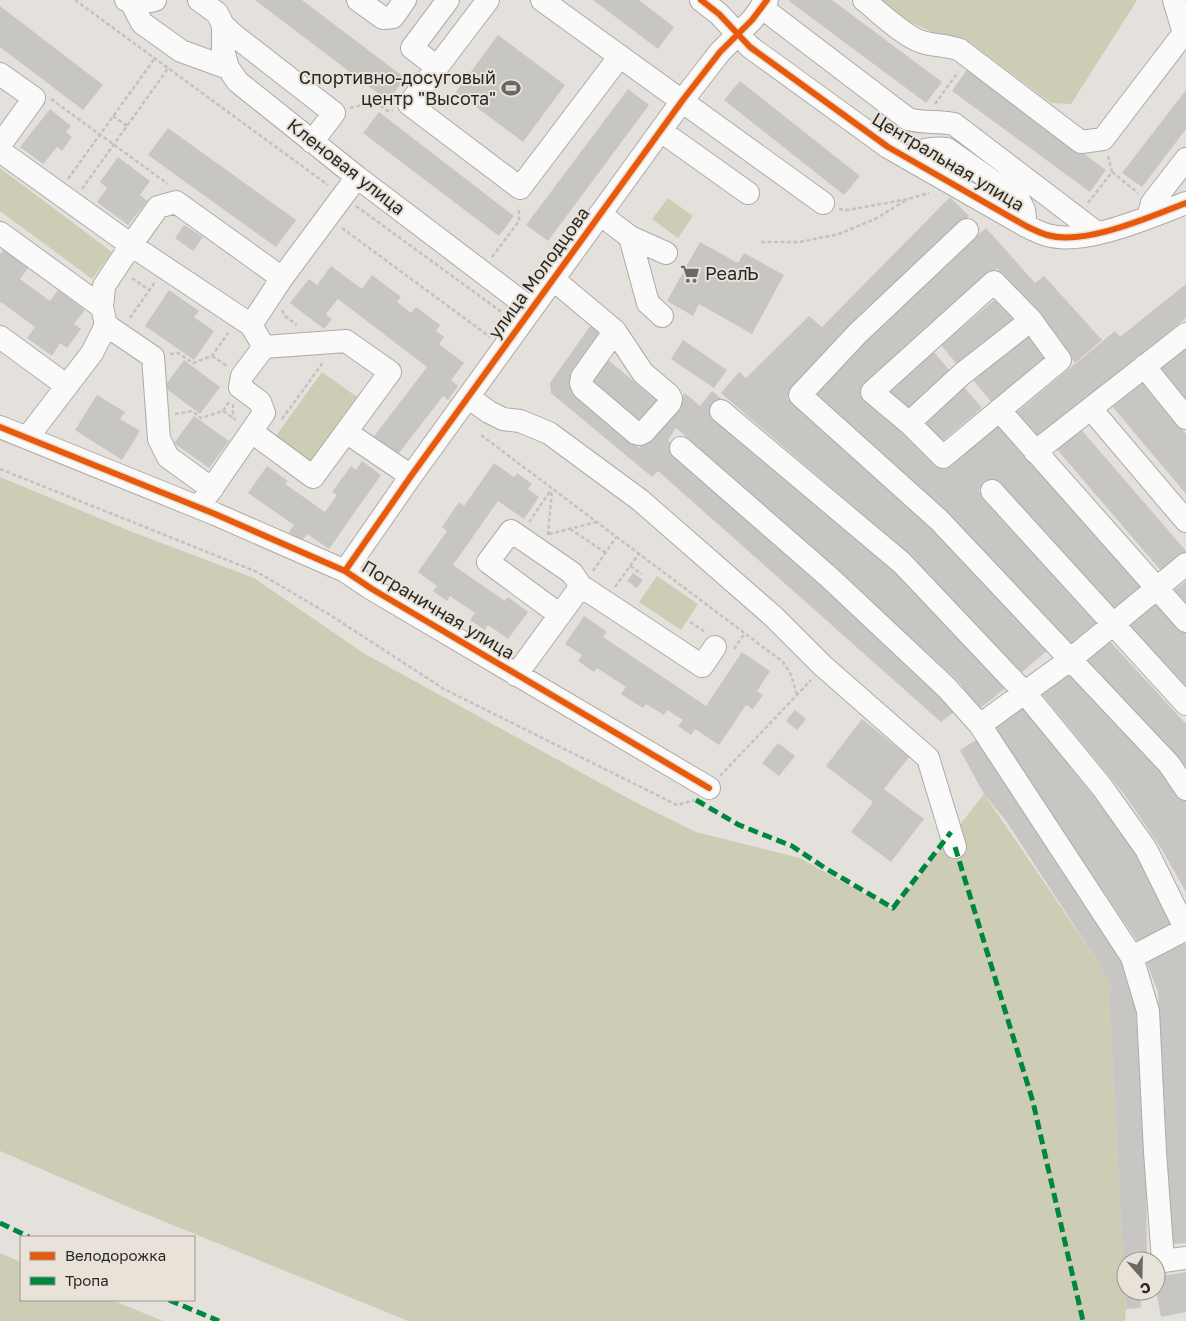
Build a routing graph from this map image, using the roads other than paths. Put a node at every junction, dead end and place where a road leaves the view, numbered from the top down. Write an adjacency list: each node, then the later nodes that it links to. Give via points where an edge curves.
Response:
1 (155, 0): 10 (street)
2 (358, 0): 3 (street, via 384,18 393,17)
3 (405, 0)
4 (448, 0): 16 (street, via 412,48)
5 (488, 0): 16 (street)
6 (542, 0): 15 (street)
7 (701, 0): 14 (street, Центральная улица)
8 (864, 0): 9 (street, via 912,38 960,50 1080,142 1103,138 1184,33)
9 (1174, 0)
10 (128, 1): 17 (street, via 142,23 181,51)
11 (204, 1): 13 (street)
12 (764, 4): 14 (street, улица Молодцова); 33 (street, via 908,119 954,124)
13 (224, 25): 17 (street, Кленовая улица, via 223,48); 21 (street, via 334,112)
14 (737, 34): 19 (street, улица Молодцова); 33 (street, Центральная улица, via 791,78 888,148 1026,226 1046,235 1068,238)
15 (620, 56): 16 (street, via 520,188 409,104); 19 (street)
16 (437, 67)
17 (228, 68): 21 (street, Кленовая улица, via 238,82)
18 (0, 74): 22 (street, via 34,98)
19 (682, 101): 20 (street, улица Молодцова); 28 (street)
20 (660, 131): 26 (street); 30 (street, улица Молодцова)
21 (312, 142): 25 (street, Кленовая улица)
22 (0, 145)
23 (0, 151): 35 (street)
24 (1186, 159): 29 (street)
25 (357, 177): 38 (street); 40 (street, Кленовая улица, via 481,271)
26 (748, 193)
27 (1186, 203): 29 (street, Центральная улица)
28 (823, 204)
29 (1150, 210): 33 (street, Центральная улица)
30 (600, 214): 34 (street); 37 (street, улица Молодцова)
31 (967, 230): 75 (street, via 857,334 800,395 939,520)
32 (0, 233): 43 (street)
33 (1098, 233)
34 (630, 237): 36 (street); 39 (street, via 648,303)
35 (130, 245): 38 (street, via 158,207 176,202); 42 (street); 43 (street, via 104,286)
36 (666, 253)
37 (553, 279): 40 (street, улица Молодцова); 44 (street)
38 (279, 283): 42 (street)
39 (662, 316)
40 (526, 317): 50 (street, улица Молодцова)
41 (1031, 320): 53 (street, via 1060,360); 55 (street, via 962,374); 55 (street, via 994,282 872,392)
42 (245, 321): 47 (street)
43 (109, 322): 49 (street, via 92,353); 63 (street, via 153,357 159,439 168,457)
44 (615, 331)
45 (1186, 334): 48 (street)
46 (0, 338): 49 (street)
47 (264, 347): 57 (street, via 242,376 240,387 260,402 264,413); 58 (street, via 346,341 390,372)
48 (1144, 366): 51 (street); 54 (street)
49 (67, 386): 59 (street)
50 (468, 397): 62 (street, улица Молодцова); 82 (street, via 503,419 520,421 550,433 640,500 928,758)
51 (1090, 409): 61 (street); 66 (street)
52 (721, 410): 77 (street, via 902,563)
53 (999, 410): 55 (street, via 943,457); 61 (street)
54 (1186, 418)
55 (909, 423)
56 (0, 427): 59 (street, Пограничная улица)
57 (252, 432): 58 (street, via 313,477); 63 (street)
58 (346, 432): 62 (street)
59 (27, 438): 65 (street, Пограничная улица)
60 (682, 448): 79 (street, via 830,578 947,688)
61 (1035, 452): 70 (street)
62 (411, 476): 68 (street, улица Молодцова)
63 (212, 489): 65 (street)
64 (992, 490): 73 (street)
65 (199, 507): 68 (street, Пограничная улица)
66 (1186, 521)
67 (1186, 564): 70 (street)
68 (345, 571): 76 (street, Пограничная улица)
69 (581, 586): 71 (street); 71 (street, via 572,572 511,531 488,562); 74 (street, via 702,666)
70 (1156, 588): 72 (street); 73 (street)
71 (560, 614): 76 (street)
72 (1186, 621)
73 (1113, 624): 75 (street); 78 (street)
74 (724, 649)
75 (1070, 659): 77 (street); 81 (street, via 1169,764)
76 (516, 675): 80 (street, Пограничная улица)
77 (1024, 692): 79 (street); 83 (street, via 1102,787 1146,849)
78 (1186, 704)
79 (980, 725): 84 (street)
80 (709, 788)
81 (1186, 789)
82 (955, 847)
83 (1186, 929): 84 (street)
84 (1132, 956): 85 (street, via 1148,1011 1163,1261)
85 (1186, 1258)

